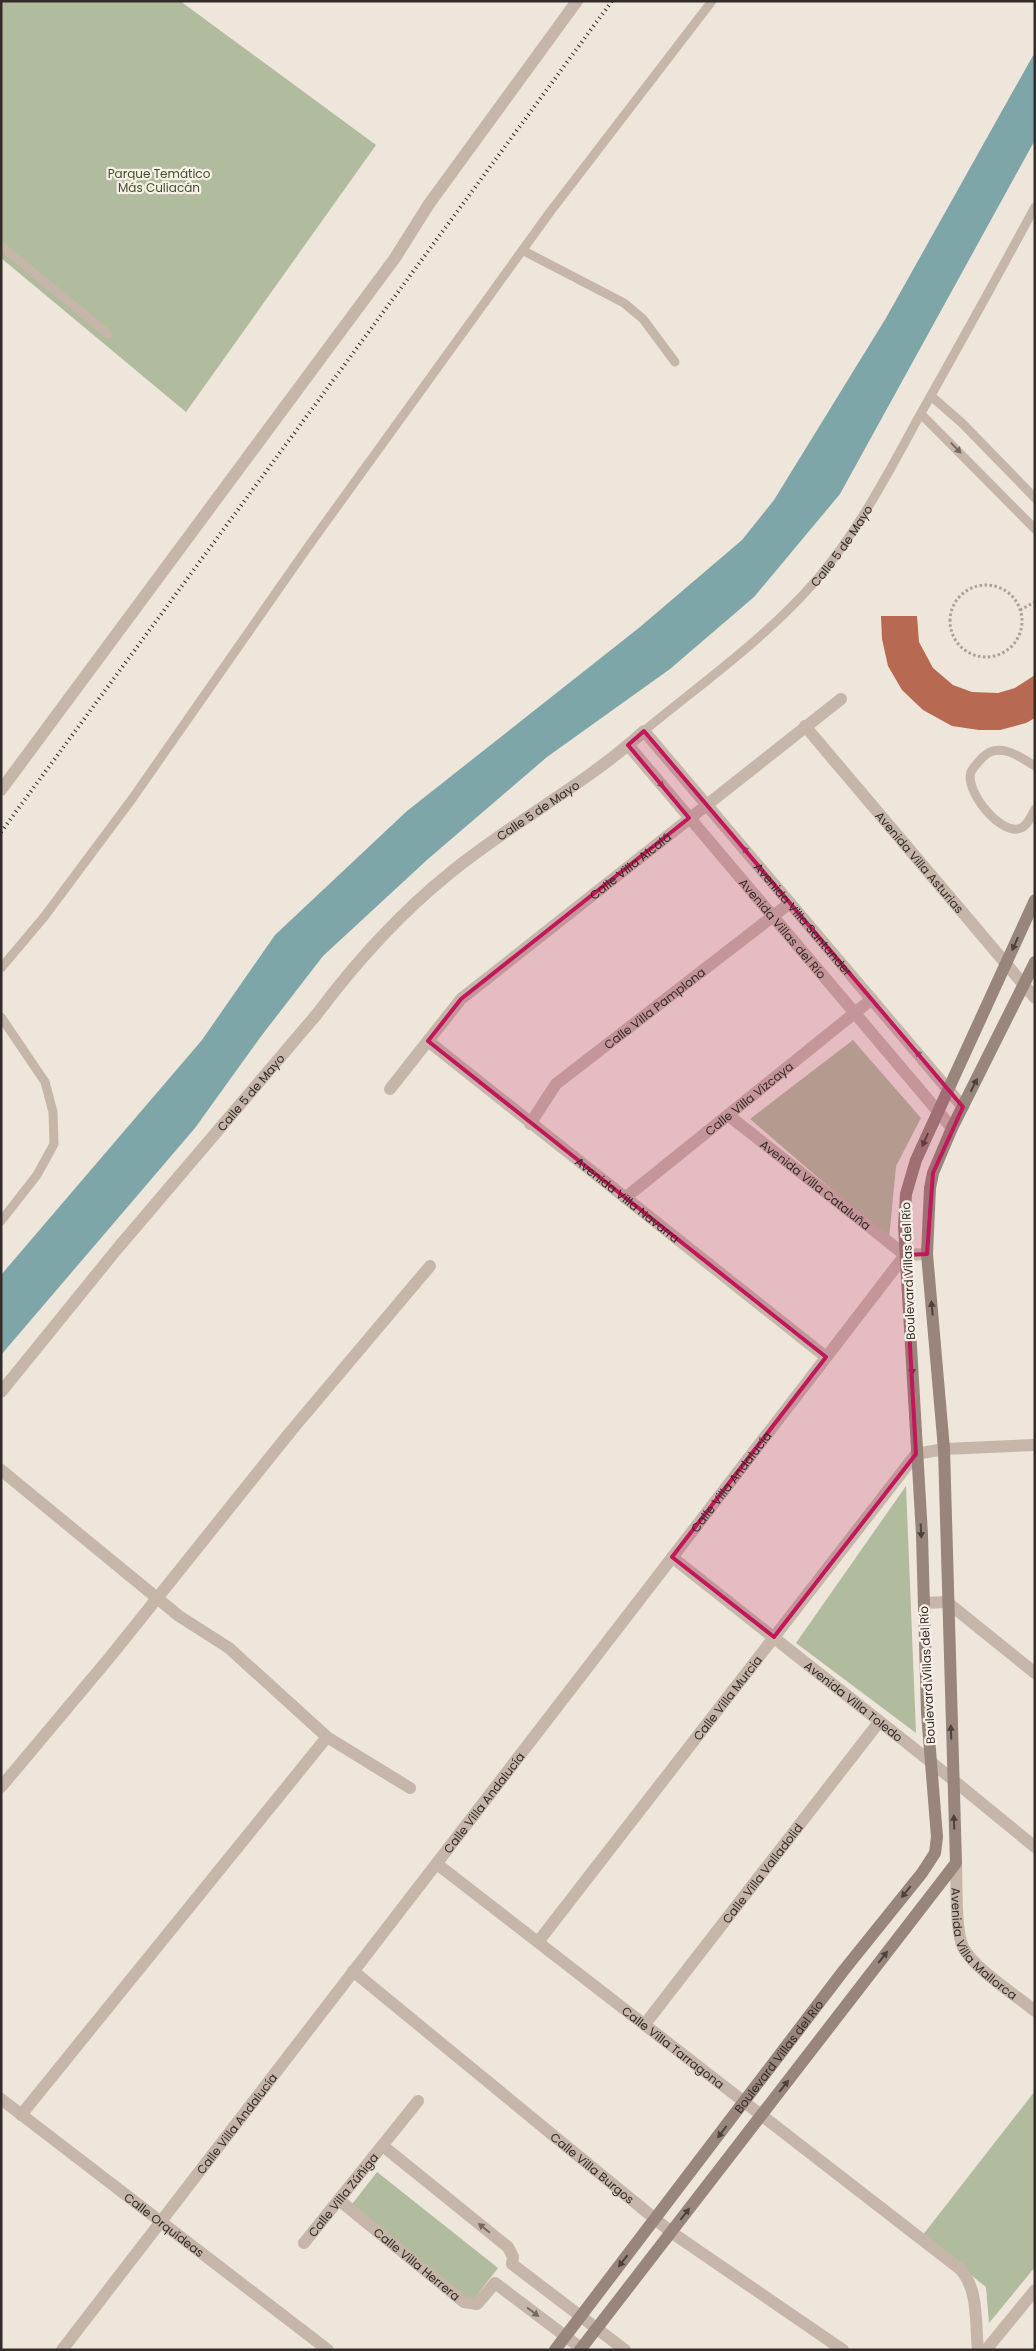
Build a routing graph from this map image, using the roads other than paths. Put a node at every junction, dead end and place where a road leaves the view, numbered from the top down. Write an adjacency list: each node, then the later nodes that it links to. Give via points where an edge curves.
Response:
1 (577, 1): 17 (street, via 434,197 384,273)
2 (712, 1): 5 (lane, via 550,212)
3 (1035, 207): 8 (lane, Calle 5 de Mayo)
4 (1, 246): 6 (lane)
5 (524, 251): 7 (lane, via 624,303 643,319); 26 (lane, via 310,544 132,799 44,917)
6 (108, 334)
7 (675, 362)
8 (931, 396): 9 (lane, Calle 5 de Mayo); 10 (lane)
9 (921, 414): 11 (lane, one-way to 11); 14 (lane, Calle 5 de Mayo, via 887,476 814,583 739,653)
10 (1035, 498)
11 (1035, 529)
12 (841, 699): 13 (street, Calle Villa Alcalá)
13 (805, 726): 18 (street, Calle Villa Alcalá); 25 (street, Avenida Villa Asturias)
14 (644, 731): 15 (street, Calle 5 de Mayo); 18 (street, Avenida Villa Santander)
15 (628, 745): 20 (street, Avenida Villas del Río, one-way to 20); 46 (street, Calle 5 de Mayo, via 451,872 395,921 346,975 317,1014 117,1249)
16 (1035, 766): 19 (lane, via 1000,749 988,752 971,773 971,785 977,798 1001,825 1021,828)
17 (1, 790)
18 (706, 804): 20 (street, Calle Villa Alcalá); 21 (street, Avenida Villa Santander, one-way to 18)
19 (1035, 809)
20 (689, 818): 23 (street, Avenida Villas del Río); 32 (street, Calle Villa Alcalá, via 461,999)
21 (790, 903): 23 (street, Calle Villa Pamplona); 29 (street, Avenida Villa Santander)
22 (1034, 904): 25 (street, Boulevard Villas del Río, one-way to 25)
23 (772, 917): 30 (street, Avenida Villas del Río); 38 (street, Calle Villa Pamplona, via 556,1084)
24 (1035, 962): 27 (street, Boulevard Villas del Río)
25 (1006, 965): 27 (street, Avenida Villa Asturias); 34 (street, Boulevard Villas del Río)
26 (1, 968)
27 (1024, 986): 28 (street, Avenida Villa Asturias); 35 (street, Boulevard Villas del Río, one-way to 27)
28 (1035, 998)
29 (872, 999): 30 (street, Calle Villa Vizcaya); 34 (street, Avenida Villa Santander, one-way to 29)
30 (854, 1014): 36 (street, Avenida Villas del Río); 37 (street, Calle Villa Vizcaya)
31 (1, 1016): 41 (lane, via 45,1082 53,1112 54,1144 38,1175)
32 (428, 1041): 33 (street, Calle Villa Alcalá); 38 (street, Avenida Villa Navarra)
33 (390, 1089)
34 (948, 1089): 35 (street, Avenida Villa Santander); 36 (street, Boulevard Villas del Río)
35 (963, 1107): 39 (street, Boulevard Villas del Río)
36 (937, 1113): 39 (street, Avenida Villas del Río); 43 (street, Boulevard Villas del Río, one-way to 43, via 916,1160 906,1194)
37 (728, 1115): 40 (street, Calle Villa Vizcaya); 43 (street, Avenida Villa Cataluña)
38 (530, 1124): 40 (street, Avenida Villa Navarra)
39 (952, 1128): 42 (street, Boulevard Villas del Río, via 930,1188)
40 (625, 1198): 45 (street, Avenida Villa Navarra)
41 (1, 1221)
42 (928, 1254): 43 (street); 48 (street, Boulevard Villas del Río, one-way to 42)
43 (905, 1255): 45 (street, Calle Villa Andalucía); 49 (street, Boulevard Villas del Río, one-way to 49)
44 (430, 1266): 52 (street, via 291,1431)
45 (826, 1357): 51 (street, Calle Villa Andalucía)
46 (1, 1392)
47 (1035, 1445): 48 (street)
48 (944, 1448): 49 (street); 53 (street, Boulevard Villas del Río)
49 (916, 1454): 54 (street, Boulevard Villas del Río, one-way to 54); 55 (street, Calle Villa Murcia)
50 (1, 1470): 52 (street)
51 (672, 1557): 55 (street, Avenida Villa Toledo); 65 (street, Calle Villa Andalucía)
52 (158, 1598): 58 (street, via 179,1616 230,1648); 61 (street)
53 (947, 1602): 54 (street); 56 (street); 60 (street, Boulevard Villas del Río, one-way to 53)
54 (924, 1603): 59 (street, Boulevard Villas del Río)
55 (774, 1637): 57 (street, Avenida Villa Toledo); 66 (street, Calle Villa Murcia)
56 (1035, 1673)
57 (879, 1722): 59 (street, Avenida Villa Toledo); 69 (street, Calle Villa Valladolid)
58 (327, 1737): 62 (street); 74 (street)
59 (931, 1762): 60 (street, Avenida Villa Toledo); 72 (street, Boulevard Villas del Río, one-way to 72, via 935,1853)
60 (953, 1781): 63 (street, Avenida Villa Toledo); 64 (street, Boulevard Villas del Río, one-way to 60)
61 (1, 1787)
62 (410, 1788)
63 (1035, 1847)
64 (956, 1863): 68 (street, Avenida Villa Mallorca, via 963,1947 982,1969); 73 (street, Boulevard Villas del Río, one-way to 64)
65 (437, 1864): 66 (street, Calle Villa Tarragona); 67 (street, Calle Villa Andalucía)
66 (538, 1942): 69 (street, Calle Villa Tarragona)
67 (353, 1972): 77 (street, Calle Villa Burgos); 78 (street, Calle Villa Andalucía)
68 (1035, 2011)
69 (645, 2024): 72 (street, Calle Villa Tarragona)
70 (1, 2099): 74 (street, Calle Orquídeas)
71 (418, 2102): 75 (street, Calle Villa Zúñiga)
72 (745, 2102): 73 (street, Calle Villa Tarragona); 77 (street, Boulevard Villas del Río, one-way to 77)
73 (762, 2114): 79 (street, Boulevard Villas del Río, one-way to 73); 91 (street, Calle Villa Tarragona, via 967,2276 973,2293)
74 (21, 2115): 78 (street, Calle Orquídeas)
75 (383, 2146): 76 (street, Calle Villa Zúñiga); 82 (street, one-way to 75, via 512,2264 512,2253 508,2247)
76 (339, 2200): 80 (street, Calle Villa Zúñiga); 84 (street, Calle Villa Herrera, one-way to 84, via 464,2302 477,2304 495,2283)
77 (655, 2220): 79 (street, Calle Villa Burgos); 82 (street, Boulevard Villas del Río, one-way to 82)
78 (159, 2222): 86 (street, Calle Villa Andalucía); 87 (street, Calle Orquídeas)
79 (671, 2232): 83 (street, Boulevard Villas del Río); 90 (street, Calle Villa Burgos)
80 (304, 2243)
81 (1035, 2290): 92 (street)
82 (580, 2317): 83 (street); 84 (street, Boulevard Villas del Río)
83 (597, 2328): 85 (street, Boulevard Villas del Río); 89 (street)
84 (565, 2337): 85 (street); 88 (street, Boulevard Villas del Río)
85 (580, 2349)
86 (62, 2350)
87 (328, 2350)
88 (555, 2350)
89 (625, 2350)
90 (843, 2350)
91 (978, 2350)
92 (986, 2350)

